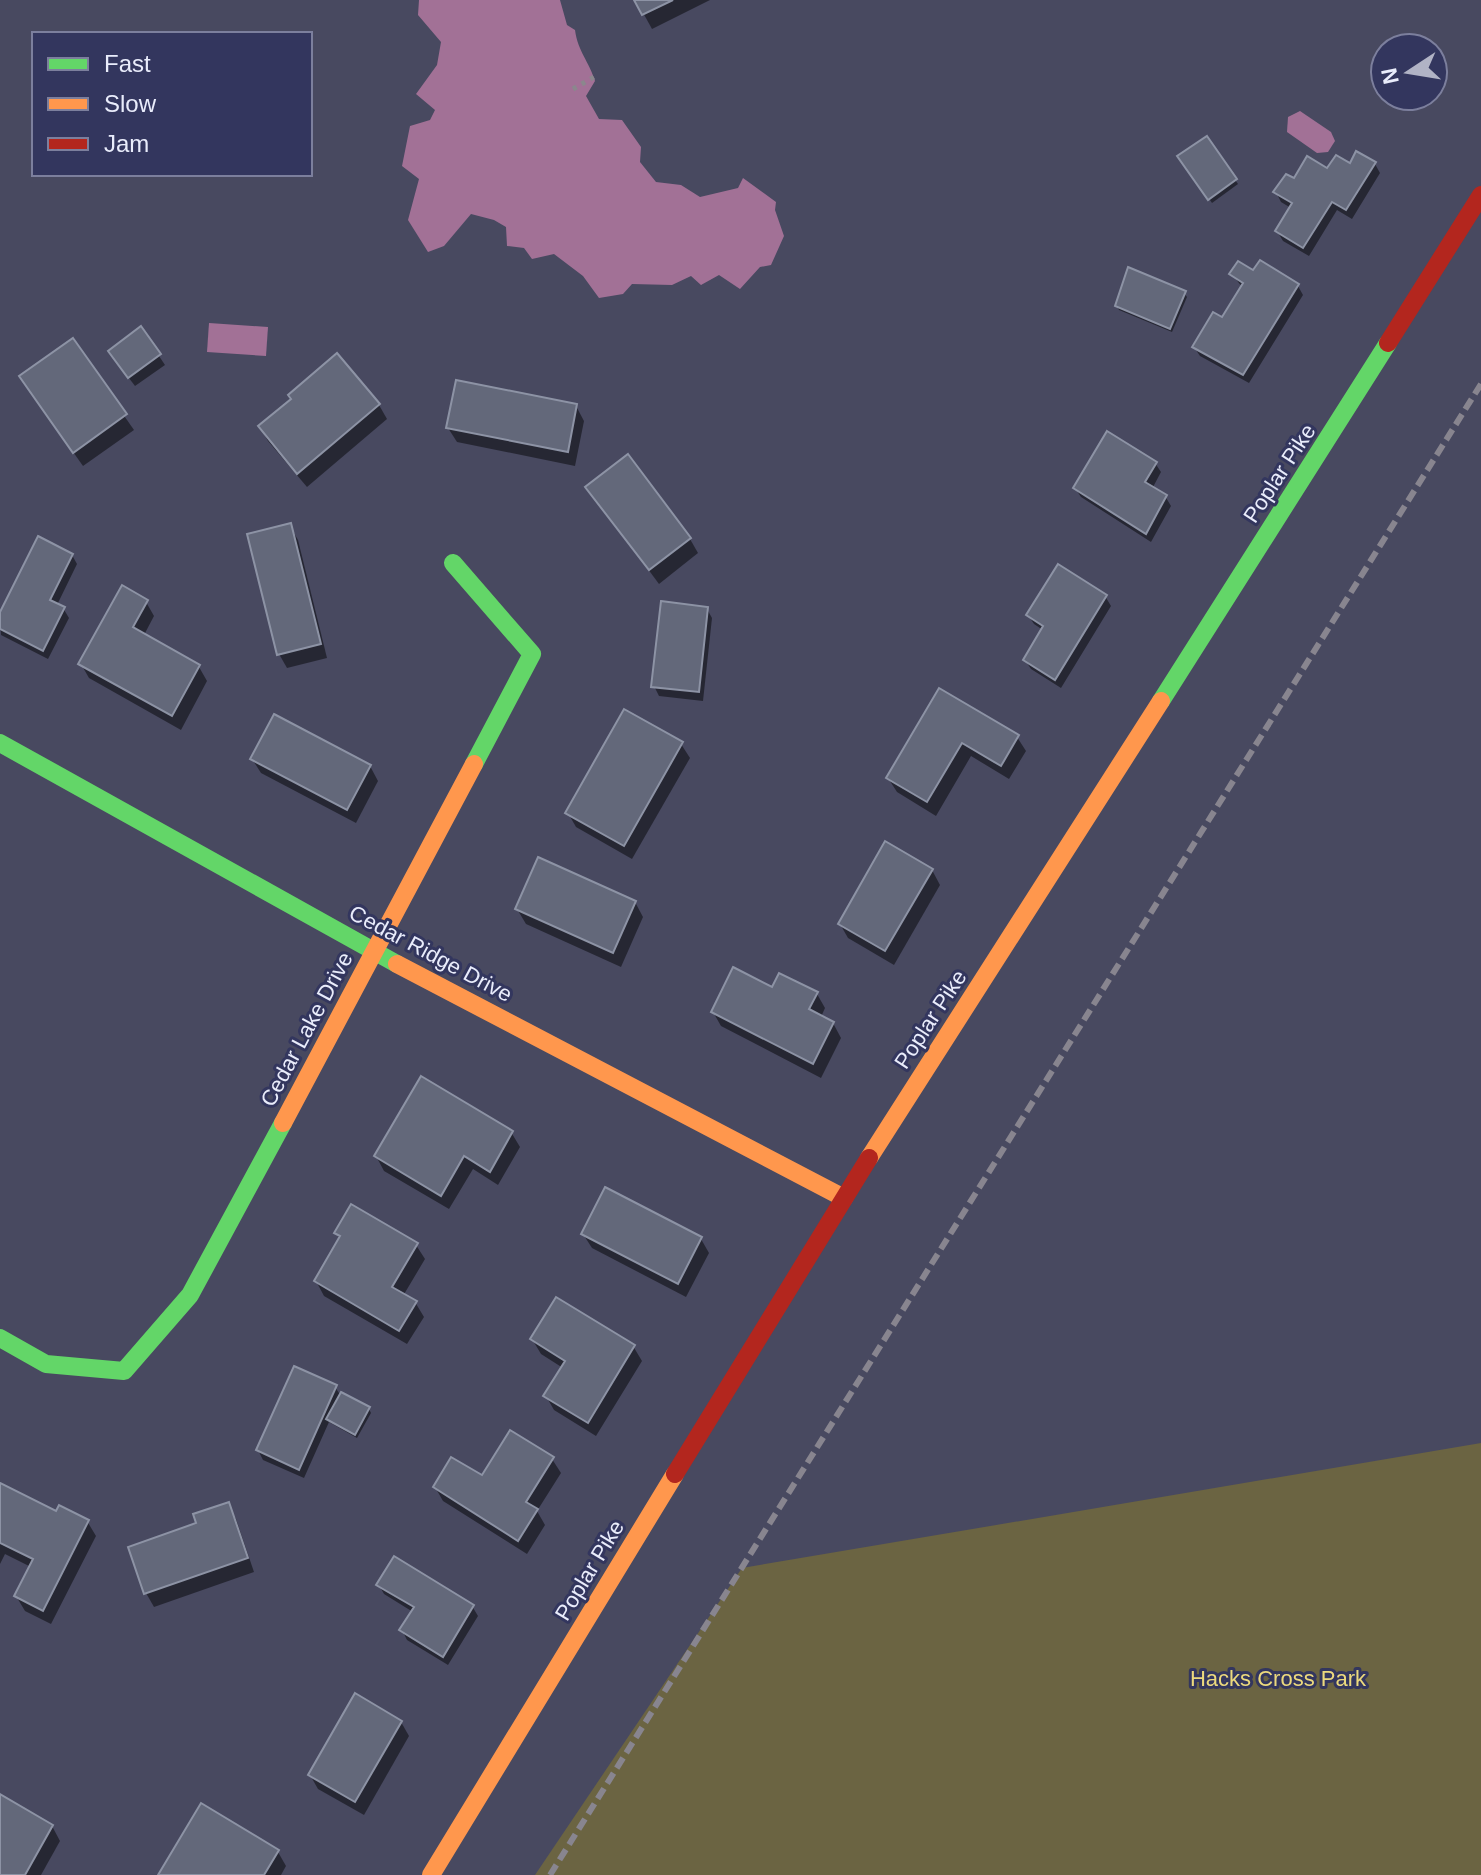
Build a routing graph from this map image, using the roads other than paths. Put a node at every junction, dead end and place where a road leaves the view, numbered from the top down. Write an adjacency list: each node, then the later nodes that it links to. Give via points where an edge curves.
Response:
1 (1481, 195): 5 (street, Poplar Pike)
2 (453, 563): 4 (street, Cedar Lake Drive, via 532,654)
3 (0, 743): 4 (street, Cedar Ridge Drive)
4 (375, 952): 5 (street, Cedar Ridge Drive); 6 (street, Cedar Lake Drive, via 190,1295 124,1371 46,1364)
5 (844, 1198): 7 (street, Poplar Pike)
6 (0, 1338)
7 (431, 1875)

